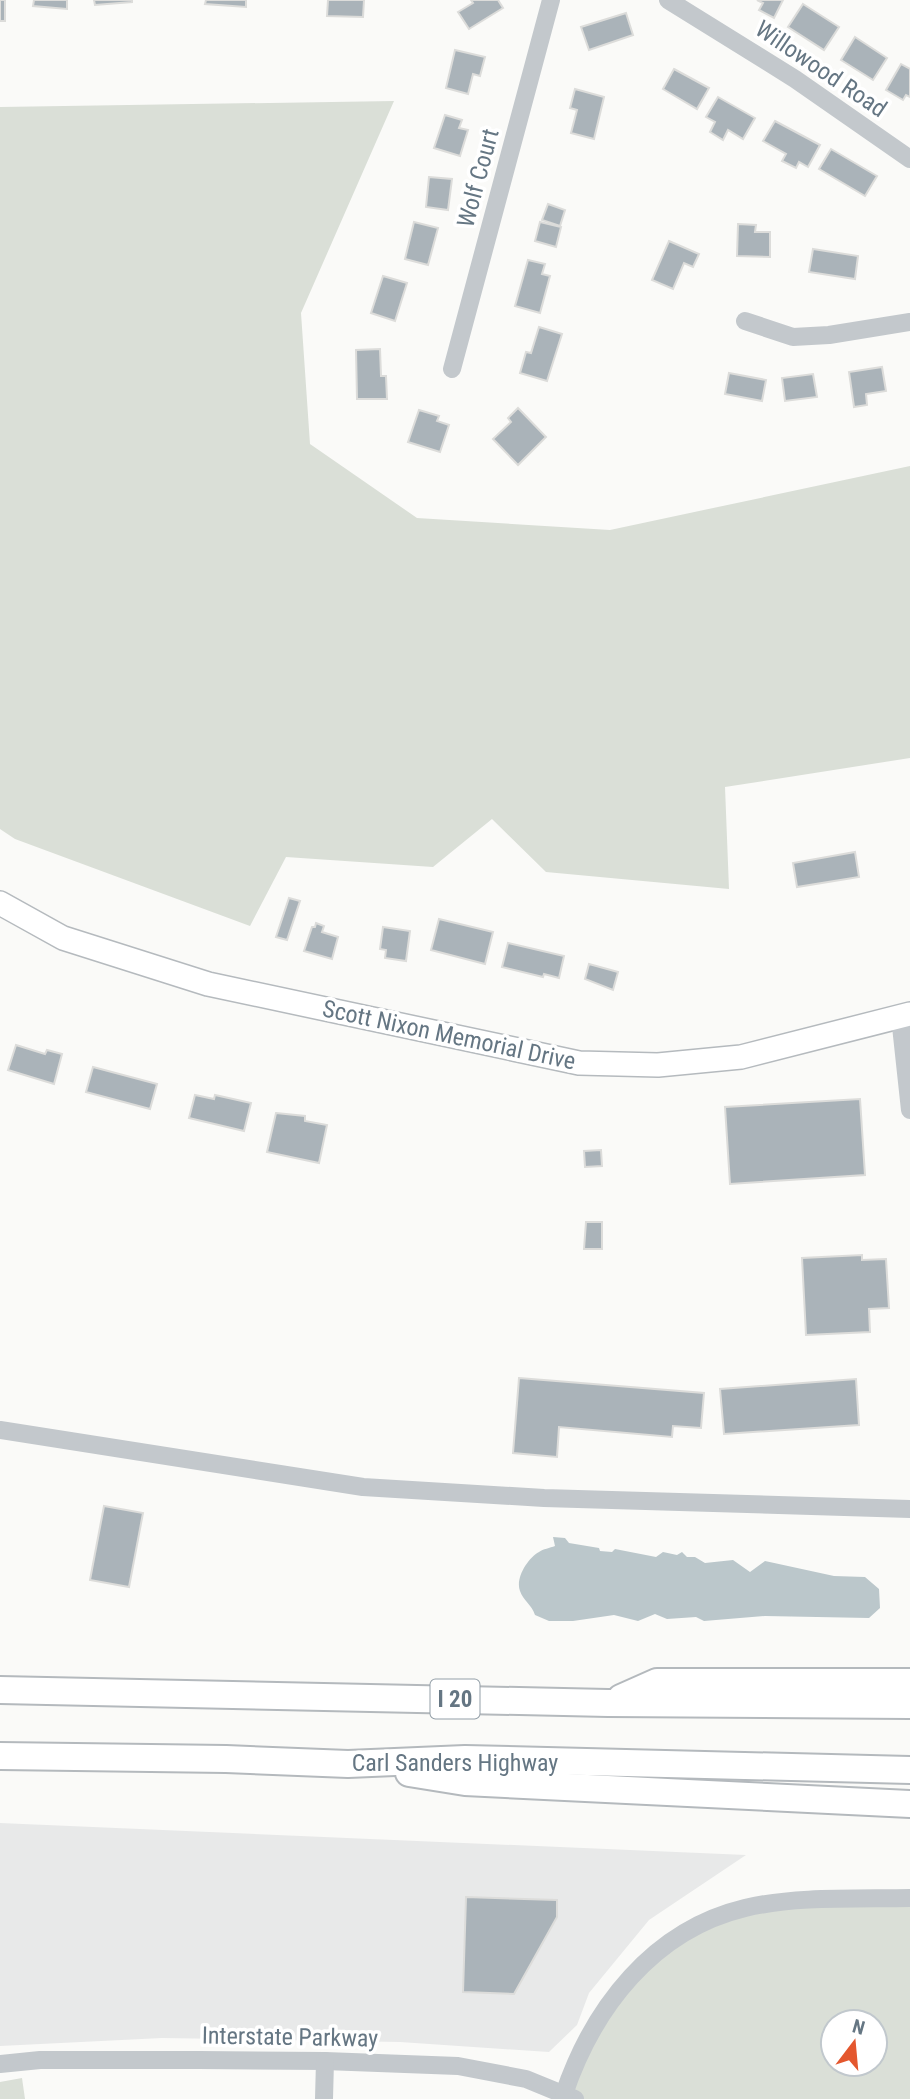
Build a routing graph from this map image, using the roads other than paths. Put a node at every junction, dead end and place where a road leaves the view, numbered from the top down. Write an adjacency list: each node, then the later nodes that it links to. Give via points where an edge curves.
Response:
1 (551, 0): 6 (street, Wolf Court)
2 (668, 0): 3 (street, Willowood Road, via 795,79)
3 (910, 159)
4 (745, 321): 5 (street, via 793,337)
5 (910, 322)
6 (452, 369)
7 (0, 903): 8 (main road, Scott Nixon Memorial Drive, via 63,938 208,984 579,1063 658,1065 741,1057)
8 (905, 1015): 9 (street)
9 (910, 1111)
10 (0, 1430): 11 (street, via 363,1487 544,1498)
11 (910, 1509)
12 (910, 1682): 14 (highway, via 657,1682)
13 (0, 1690): 14 (highway, I 20)
14 (608, 1703): 15 (highway, I 20)
15 (910, 1705)
16 (0, 1756): 17 (highway, Carl Sanders Highway)
17 (348, 1764): 18 (highway, Carl Sanders Highway, via 465,1759); 19 (highway, via 465,1782)
18 (910, 1770)
19 (910, 1804)
20 (910, 1898): 23 (street, via 781,1902 747,1907 691,1927 662,1946 609,2004 583,2045)
21 (326, 2061): 22 (street, Interstate Parkway); 23 (street, Interstate Parkway, via 458,2066 526,2079); 24 (street)
22 (0, 2064)
23 (570, 2097)
24 (324, 2099)

